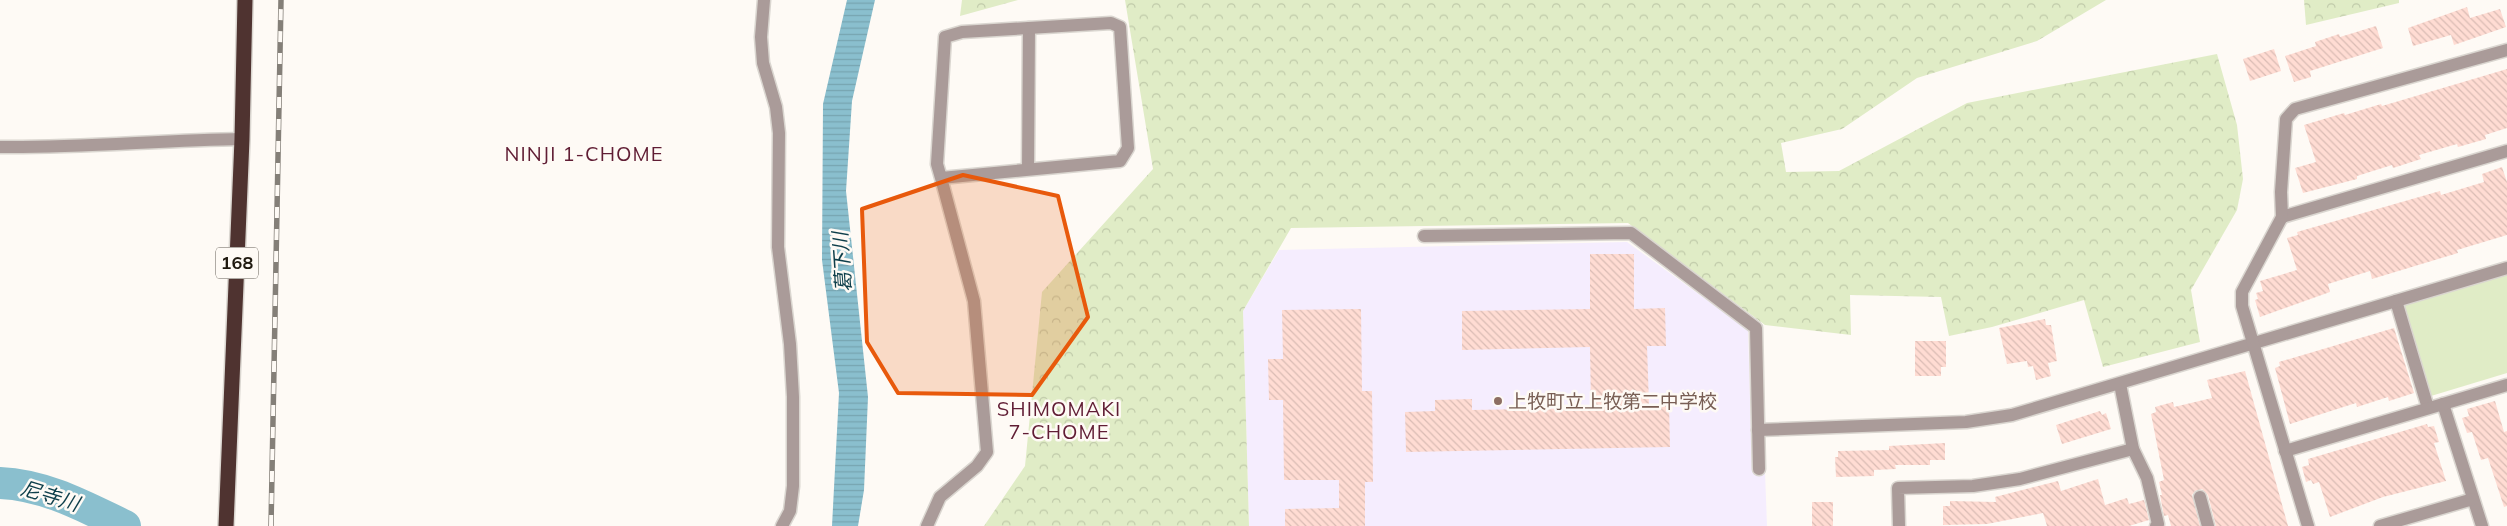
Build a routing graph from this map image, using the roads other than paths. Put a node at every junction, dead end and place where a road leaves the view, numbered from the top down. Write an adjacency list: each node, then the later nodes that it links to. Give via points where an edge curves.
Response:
1 (245, 0): 5 (highway, 168)
2 (764, 0): 26 (street, via 762,54 776,106 779,133 778,247 790,344 792,397 792,486 790,511)
3 (1029, 28): 8 (street); 8 (street, via 1111,23 1120,27 1128,148 1120,161); 9 (street, via 962,32 944,37 937,164)
4 (2507, 50): 10 (street, via 2295,109 2286,119)
5 (242, 139): 6 (street); 25 (highway, 168)
6 (0, 147)
7 (2507, 151): 10 (street)
8 (1028, 170): 9 (street)
9 (941, 178): 27 (street, via 974,301 987,452 977,466 940,497)
10 (2282, 217): 14 (street, via 2242,292 2242,306)
11 (1424, 236): 19 (street, via 1631,233 1756,328)
12 (2507, 268): 13 (street)
13 (2396, 301): 14 (street); 18 (street)
14 (2253, 344): 15 (street); 21 (street)
15 (2120, 384): 19 (street, via 2035,409 1982,420); 20 (street)
16 (2507, 385): 17 (street)
17 (2442, 404): 18 (street); 24 (street)
18 (2428, 408): 21 (street)
19 (1758, 430): 22 (street)
20 (2133, 449): 28 (street, via 2020,479 1973,486 1898,488); 29 (street, via 2147,478)
21 (2285, 451): 31 (street)
22 (1759, 469)
23 (2200, 497): 30 (street)
24 (2473, 499): 32 (street); 33 (street)
25 (226, 526)
26 (782, 526)
27 (927, 526)
28 (1899, 526)
29 (2156, 526)
30 (2208, 526)
31 (2308, 526)
32 (2380, 526)
33 (2482, 526)

